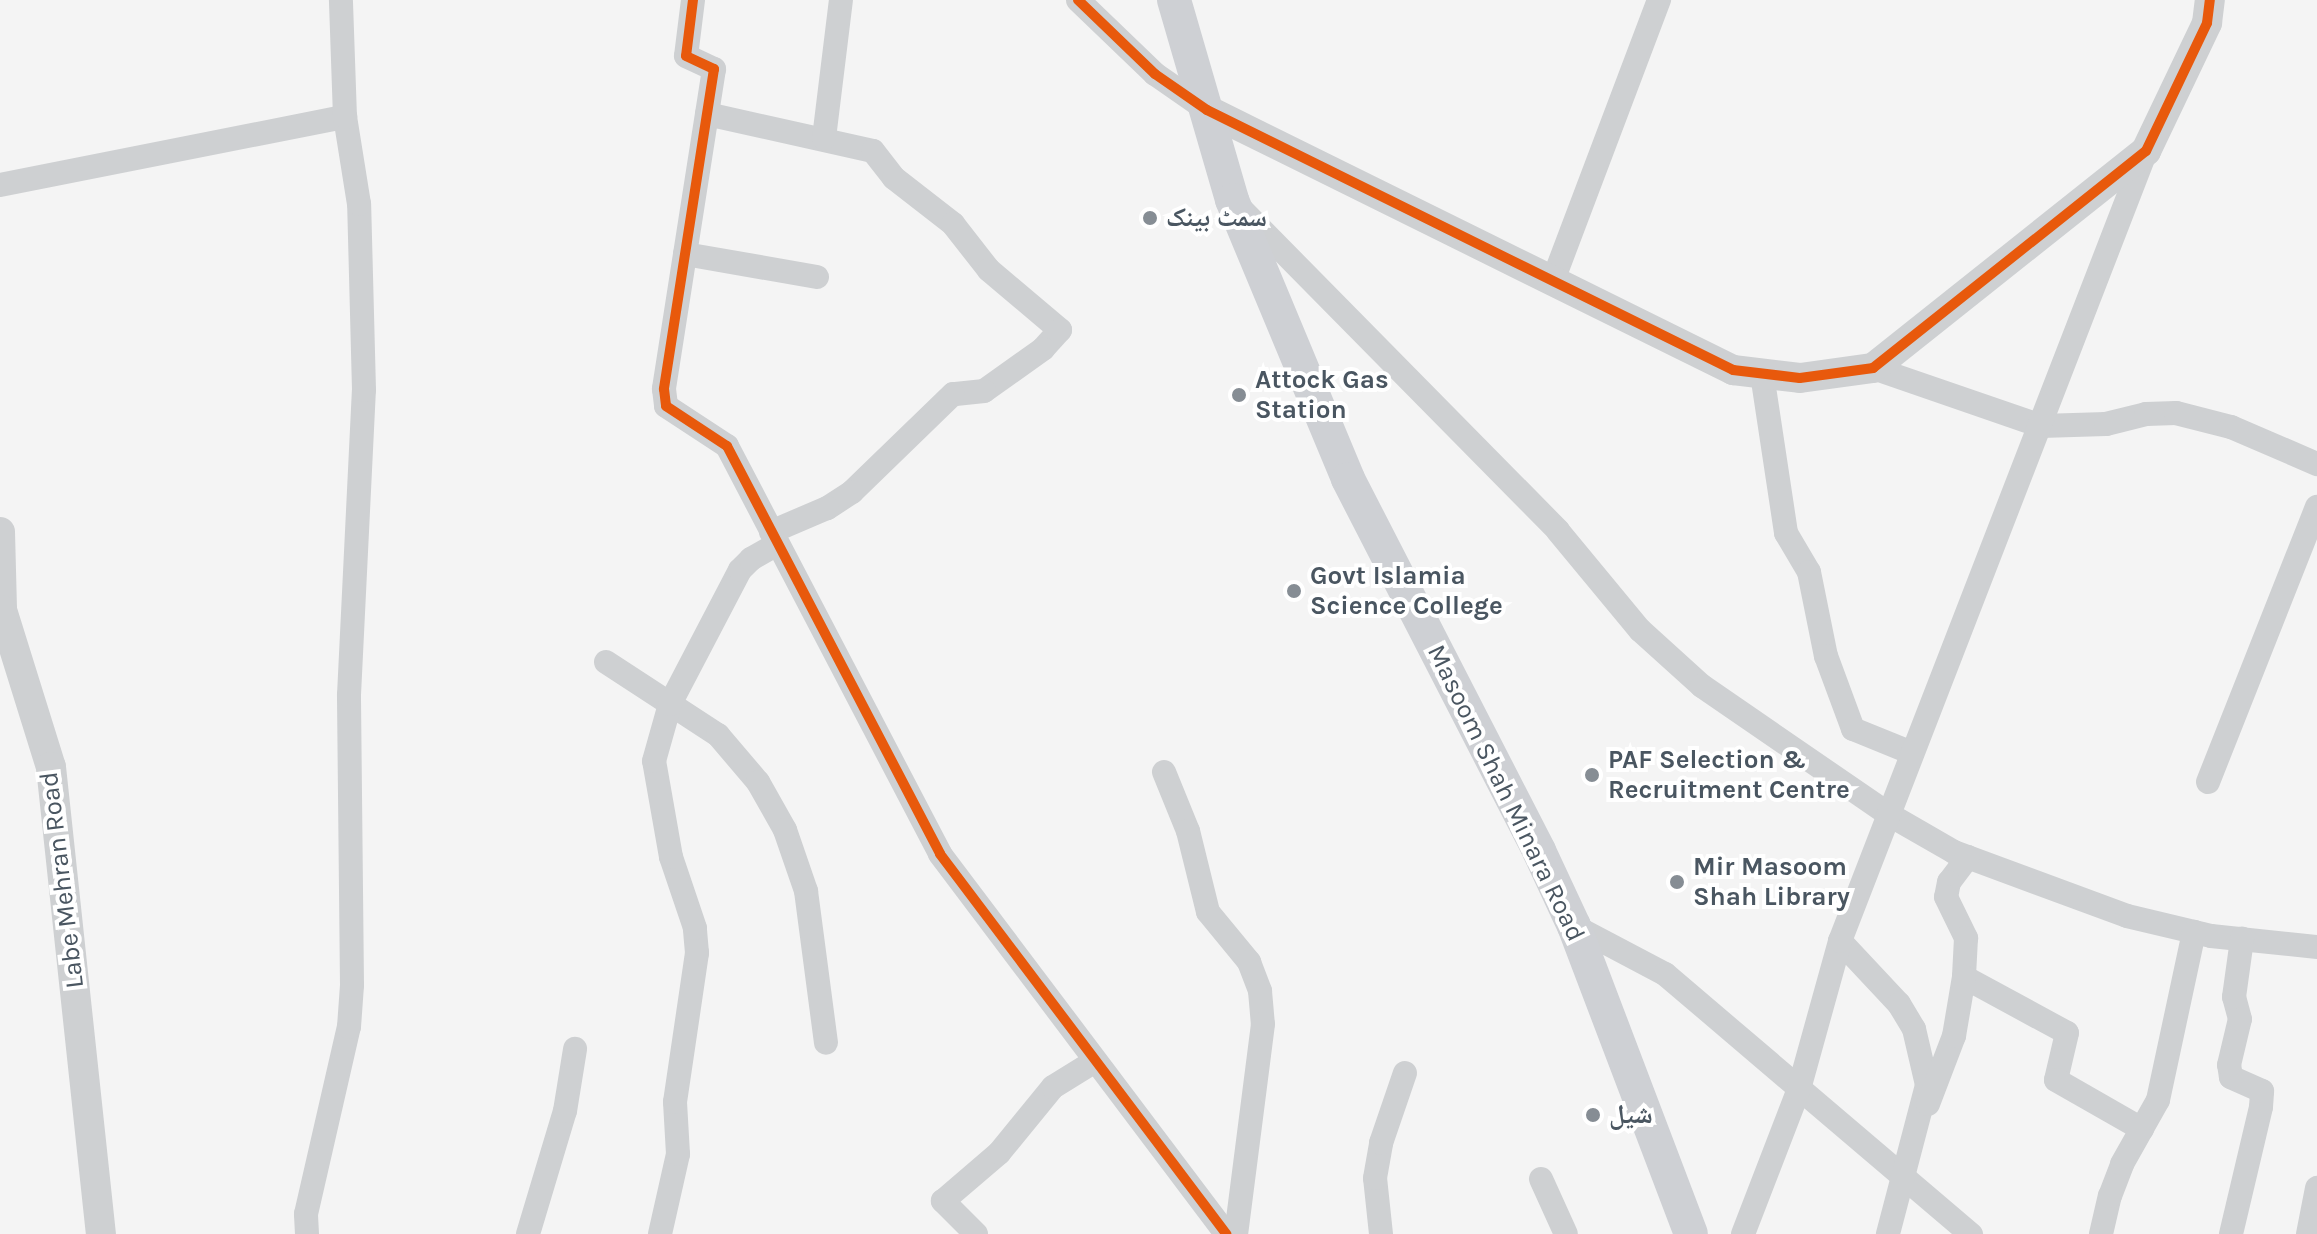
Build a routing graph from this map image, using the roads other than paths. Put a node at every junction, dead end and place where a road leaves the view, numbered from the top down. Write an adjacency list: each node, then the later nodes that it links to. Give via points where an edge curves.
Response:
1 (341, 0): 10 (street)
2 (693, 0): 9 (street, via 686,56 714,69)
3 (841, 0): 11 (street)
4 (1078, 0): 8 (street, via 1155,74)
5 (1174, 0): 8 (main road, Masoom Shah Minara Road)
6 (1659, 0): 17 (street)
7 (2210, 0): 12 (street, via 2207,23)
8 (1207, 110): 14 (main road, Masoom Shah Minara Road); 17 (street)
9 (707, 114): 11 (street); 15 (street)
10 (345, 117): 13 (street); 50 (street, via 359,204 364,390 349,695 352,985 349,1027 306,1214)
11 (824, 138): 24 (street, via 873,151 894,178 953,224 989,270 1060,330 1043,349 984,391 953,394 852,492)
12 (2146, 151): 18 (street); 20 (street)
13 (0, 185)
14 (1232, 200): 30 (street, via 1558,531 1640,630 1702,686); 32 (main road, Masoom Shah Minara Road, via 1348,479)
15 (685, 254): 16 (street); 24 (street, via 664,389 666,406 727,446)
16 (817, 277)
17 (1552, 283): 19 (street, via 1733,370)
18 (1873, 368): 19 (street, via 1800,378); 20 (street)
19 (1762, 374): 27 (street, via 1786,533 1809,572 1826,656 1853,729)
20 (2041, 426): 21 (street, via 2106,424 2176,413 2231,427); 27 (street)
21 (2317, 464)
22 (2317, 507): 29 (street)
23 (0, 532): 49 (street, Labe Mehran Road, via 2,610 51,767)
24 (774, 538): 26 (street, via 740,570); 40 (street, via 940,854)
25 (606, 662): 26 (street)
26 (670, 704): 38 (street, via 718,735 741,758 785,830 806,891); 52 (street, via 654,761 671,857 695,928 697,953 675,1102 678,1154)
27 (1912, 753): 30 (street)
28 (1164, 772): 55 (street, via 1188,831 1208,912 1249,962 1260,991 1263,1024)
29 (2208, 782)
30 (1888, 814): 31 (street); 35 (street)
31 (1968, 857): 33 (street, via 2127,916); 37 (street, via 1949,882 1946,897 1966,938)
32 (1574, 926): 42 (street, via 1665,974); 58 (main road, Masoom Shah Minara Road)
33 (2194, 932): 34 (street); 44 (street, via 2158,1100)
34 (2242, 939): 36 (street); 62 (street, via 2234,997 2240,1019 2229,1065 2231,1077 2262,1091)
35 (1840, 941): 42 (street); 43 (street, via 1888,989 1914,1029 1927,1085)
36 (2317, 947)
37 (1964, 977): 43 (street, via 1950,1050 1930,1103); 44 (street, via 2067,1033 2056,1080)
38 (826, 1043)
39 (575, 1049): 51 (street, via 565,1111)
40 (1095, 1061): 53 (street, via 1053,1087 999,1153 943,1201); 54 (street)
41 (1405, 1073): 56 (street, via 1375,1178)
42 (1799, 1089): 45 (street); 59 (street)
43 (1924, 1106): 45 (street)
44 (2142, 1129): 61 (street, via 2110,1196)
45 (1905, 1176): 48 (street); 60 (street)
46 (1541, 1179): 57 (street)
47 (2317, 1188): 63 (street)
48 (1959, 1229)
49 (101, 1234)
50 (307, 1234)
51 (528, 1234)
52 (660, 1234)
53 (976, 1234)
54 (1226, 1234)
55 (1236, 1234)
56 (1381, 1234)
57 (1566, 1234)
58 (1691, 1234)
59 (1743, 1234)
60 (1888, 1234)
61 (2101, 1234)
62 (2231, 1234)
63 (2308, 1234)

